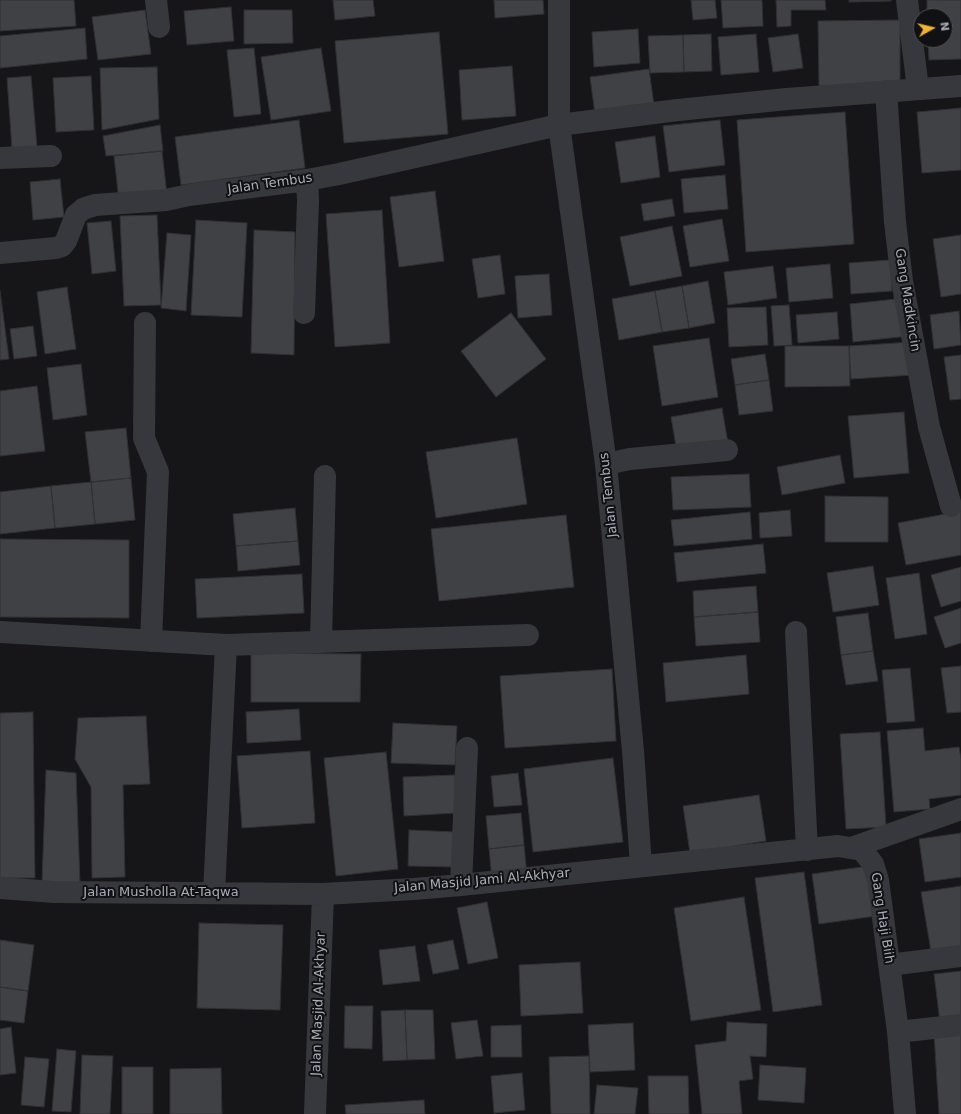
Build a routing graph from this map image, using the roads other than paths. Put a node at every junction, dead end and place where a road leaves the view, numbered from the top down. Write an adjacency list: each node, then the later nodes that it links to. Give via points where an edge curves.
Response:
1 (156, 0): 4 (street)
2 (559, 0): 8 (street, Jalan Tembus)
3 (907, 0): 6 (street)
4 (159, 27)
5 (961, 86): 6 (street)
6 (918, 89): 7 (street)
7 (886, 91): 8 (street, via 678,110); 18 (street, Gang Madkincin, via 902,282 929,427)
8 (559, 125): 11 (street, Jalan Tembus); 16 (street, Jalan Tembus)
9 (52, 156): 10 (street)
10 (0, 158)
11 (307, 180): 12 (street, Jalan Tembus, via 166,200 95,205 83,209 76,215 62,246); 13 (street)
12 (0, 252)
13 (304, 313)
14 (145, 324): 22 (street, via 144,438 158,472)
15 (727, 450): 16 (street, via 630,459)
16 (606, 464): 29 (street, Jalan Tembus, via 633,751)
17 (325, 476): 23 (street)
18 (951, 506)
19 (0, 632): 22 (street)
20 (796, 632): 28 (street)
21 (528, 635): 23 (street)
22 (151, 641): 24 (street)
23 (321, 642): 24 (street)
24 (226, 645): 32 (street)
25 (466, 748): 30 (street)
26 (961, 809): 27 (street)
27 (851, 848): 28 (street, Gang Haji Biih, via 838,846); 35 (street, Gang Haji Biih, via 862,850 873,864 878,880)
28 (806, 850): 29 (street, Gang Haji Biih)
29 (641, 866): 30 (street, Jalan Masjid Jami Al-Akhyar)
30 (461, 885): 33 (street, Jalan Masjid Jami Al-Akhyar)
31 (0, 888): 32 (street, Jalan Musholla At-Taqwa, via 54,892)
32 (214, 893): 33 (street, Jalan Musholla At-Taqwa)
33 (323, 894): 38 (street, Jalan Masjid Al-Akhyar)
34 (961, 956): 35 (street)
35 (889, 965): 37 (street, Gang Haji Biih)
36 (961, 1025): 37 (street)
37 (898, 1032): 39 (street, Gang Haji Biih)
38 (315, 1114)
39 (905, 1114)

